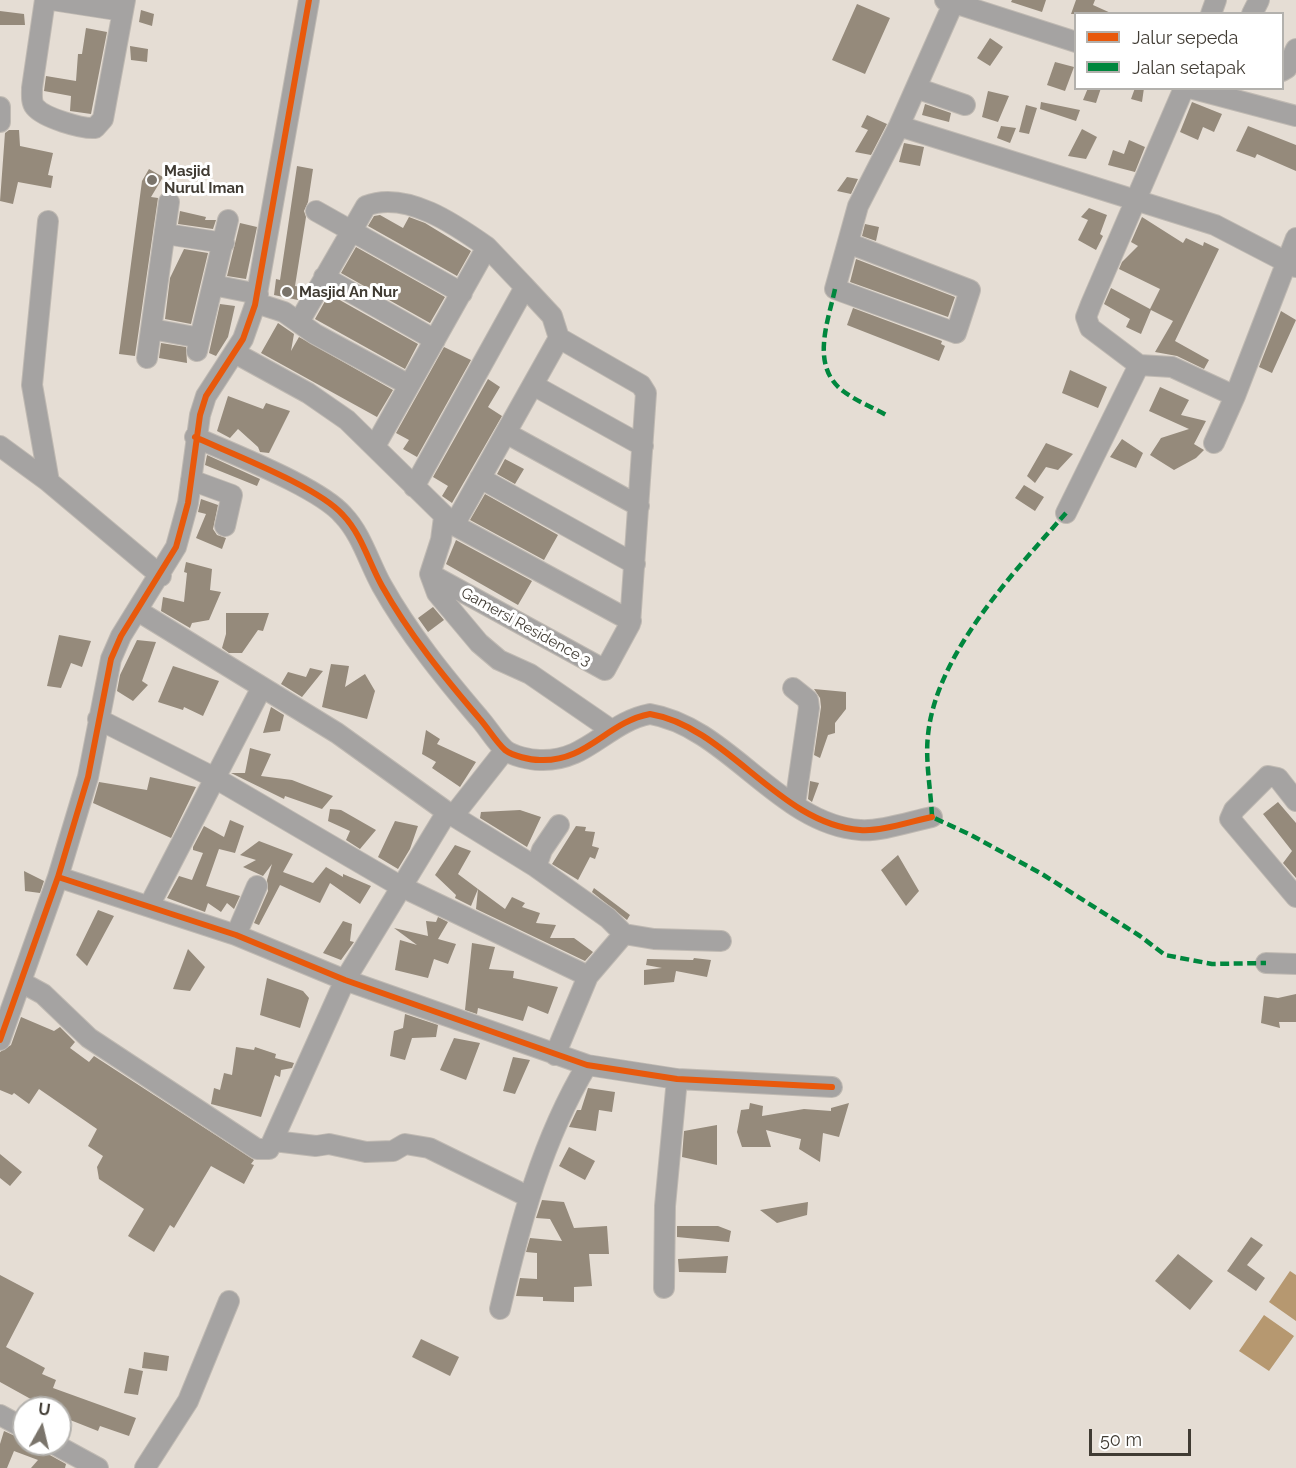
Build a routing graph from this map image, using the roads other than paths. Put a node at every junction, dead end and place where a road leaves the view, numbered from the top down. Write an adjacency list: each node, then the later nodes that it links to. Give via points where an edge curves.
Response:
1 (45, 0): 5 (street, via 32,98 35,108 81,128 95,128 103,119)
2 (52, 0): 5 (street)
3 (309, 0): 34 (street)
4 (949, 2): 6 (street); 9 (street)
5 (124, 6)
6 (1074, 41)
7 (1296, 49): 8 (street)
8 (1284, 70)
9 (916, 88): 13 (street); 17 (street)
10 (1183, 90): 18 (street)
11 (1206, 90): 12 (street)
12 (1247, 95): 15 (street)
13 (965, 105)
14 (0, 107): 16 (street)
15 (1296, 116)
16 (0, 122)
17 (898, 126): 18 (street); 27 (street, via 858,206)
18 (1135, 201): 29 (street, via 1215,225); 41 (street, via 1086,317 1090,328)
19 (169, 202): 24 (street)
20 (316, 211): 23 (street)
21 (228, 220): 26 (street)
22 (48, 221): 53 (street, via 32,385)
23 (350, 230): 28 (street, via 362,209 371,204 411,206); 30 (street); 33 (street)
24 (166, 234): 26 (street); 36 (street)
25 (1296, 238): 29 (street)
26 (224, 243): 32 (street)
27 (848, 243): 27 (street, via 835,289 952,334 957,331 970,294 966,287)
28 (487, 247): 31 (street); 33 (street)
29 (1292, 264): 44 (street)
30 (324, 277): 35 (street); 38 (street)
31 (525, 286): 37 (street, via 552,316); 54 (street)
32 (212, 290): 34 (street); 36 (street, via 198,344)
33 (462, 293): 38 (street)
34 (256, 301): 35 (street); 39 (street)
35 (299, 322): 42 (street)
36 (152, 329): 40 (street)
37 (559, 338): 43 (street); 50 (street, Gamersi Residence 3, via 644,389)
38 (435, 340): 42 (street)
39 (235, 353): 46 (street, via 206,396); 49 (street, via 317,398)
40 (147, 358)
41 (1139, 365): 44 (street, via 1172,367); 56 (street)
42 (409, 385): 49 (street)
43 (533, 385): 45 (street); 50 (street)
44 (1235, 396): 47 (street)
45 (506, 433): 51 (street); 55 (street)
46 (195, 437): 52 (street); 68 (street, via 308,490 343,514 383,587 433,664)
47 (1214, 443)
48 (0, 446): 53 (street)
49 (375, 446): 54 (street)
50 (643, 446): 55 (street, Gamersi Residence 3)
51 (480, 478): 57 (street); 59 (street)
52 (191, 480): 58 (street, via 232,495); 61 (street, via 183,527)
53 (49, 482): 61 (street)
54 (414, 487): 57 (street)
55 (639, 506): 59 (street, Gamersi Residence 3)
56 (1066, 513)
57 (449, 521): 60 (street); 63 (street)
58 (225, 526)
59 (635, 564): 63 (street, Gamersi Residence 3)
60 (430, 574): 63 (street, Gamersi Residence 3, via 605,670); 67 (street, Gamersi Residence 3, via 437,593 479,643 499,660 524,670)
61 (161, 576): 62 (street)
62 (138, 611): 64 (street); 66 (street, via 111,658)
63 (631, 621)
64 (261, 687): 69 (street); 72 (street, via 337,733)
65 (793, 687): 71 (street, via 808,700 809,708)
66 (98, 719): 69 (street); 76 (street, via 88,777)
67 (610, 729): 68 (street, via 579,754 562,759 538,760); 71 (street, via 643,715 658,715 706,739)
68 (505, 750): 72 (street)
69 (215, 778): 78 (street); 80 (street)
70 (1296, 801): 79 (street, via 1278,778 1268,776 1230,819)
71 (795, 804): 73 (street, via 823,823 862,831)
72 (450, 814): 75 (street); 78 (street)
73 (932, 818)
74 (560, 825): 75 (street, via 542,850)
75 (536, 867): 81 (street, via 608,918)
76 (58, 877): 80 (street); 88 (street)
77 (257, 886): 82 (street)
78 (400, 886): 86 (street); 87 (street)
79 (1296, 897)
80 (149, 906): 82 (street)
81 (624, 934): 83 (street); 86 (street)
82 (236, 935): 87 (street)
83 (721, 941)
84 (1266, 963): 85 (street)
85 (1296, 964)
86 (588, 976): 90 (street)
87 (345, 980): 90 (street); 94 (street)
88 (21, 982): 89 (street); 94 (street, via 43,994 88,1038 257,1149 269,1149)
89 (0, 1040)
90 (555, 1054): 91 (street)
91 (587, 1065): 92 (street); 95 (street, via 567,1098)
92 (677, 1078): 93 (street); 96 (street, via 665,1206)
93 (832, 1087)
94 (274, 1141): 95 (street, via 329,1144 366,1152 393,1151 405,1144 429,1148)
95 (529, 1197): 98 (street)
96 (664, 1288)
97 (229, 1301): 101 (street, via 188,1401)
98 (500, 1309)
99 (72, 1454): 100 (street)
100 (98, 1468)
101 (145, 1468)

